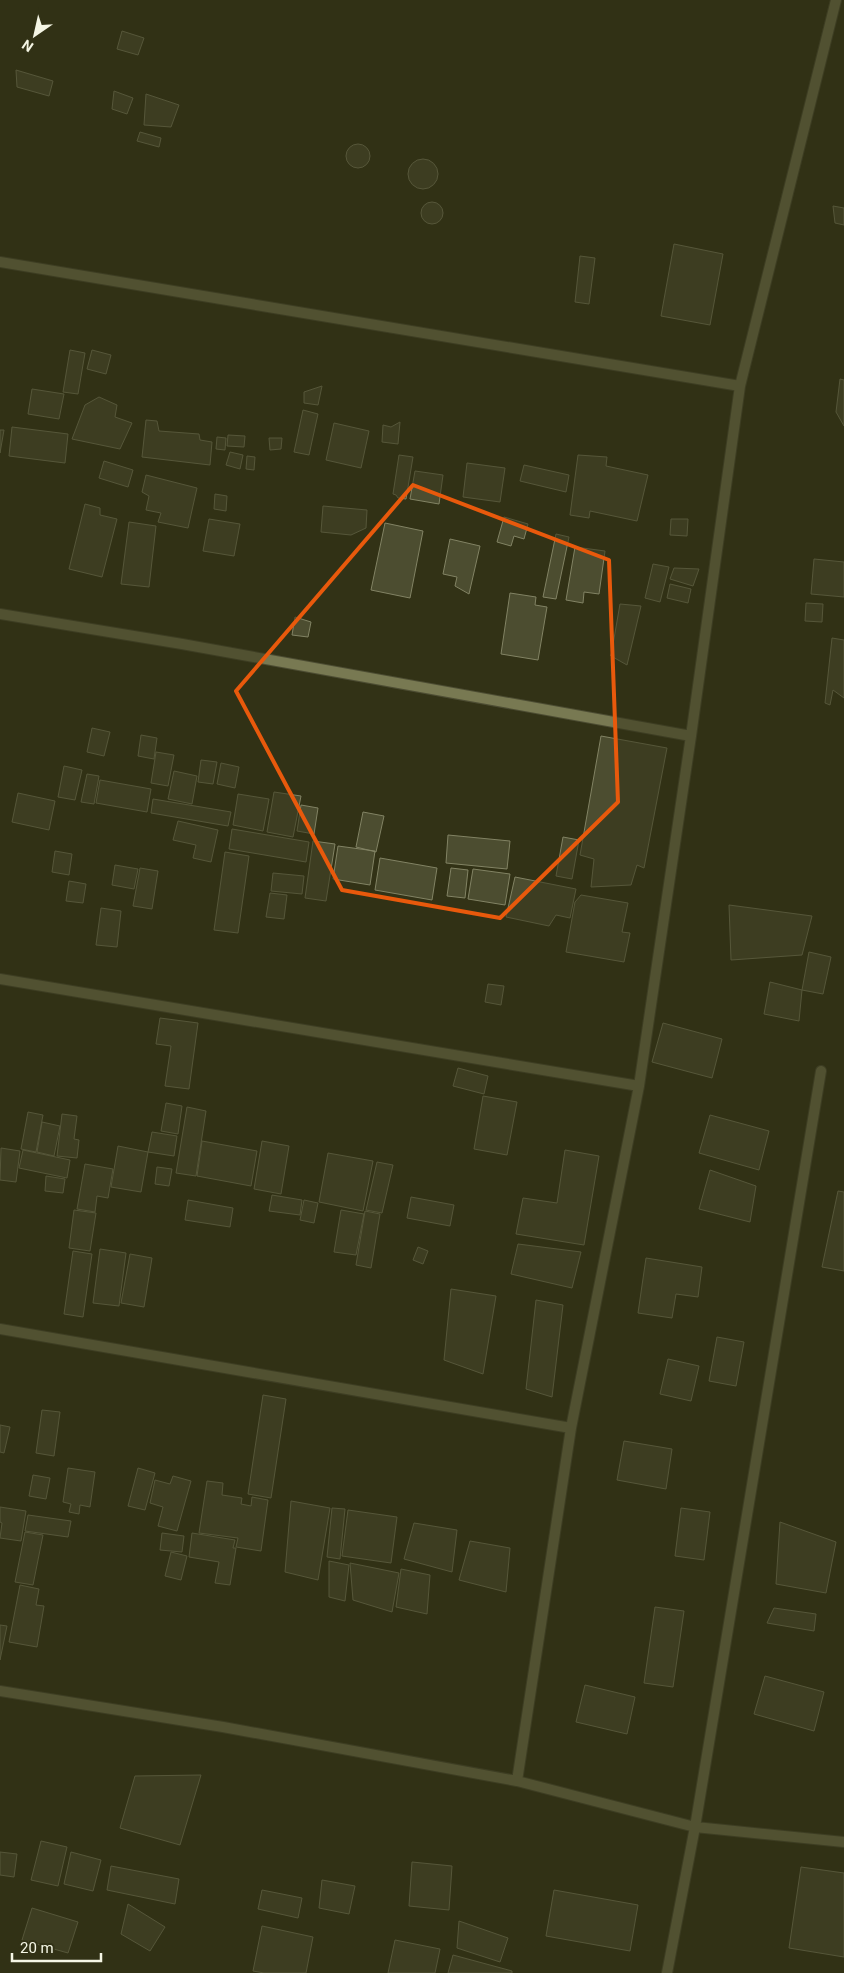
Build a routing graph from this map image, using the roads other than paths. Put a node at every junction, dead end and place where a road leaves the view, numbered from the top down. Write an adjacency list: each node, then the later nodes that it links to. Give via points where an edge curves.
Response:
1 (836, 0): 3 (street)
2 (0, 262): 3 (street)
3 (740, 386): 5 (street)
4 (0, 614): 5 (street)
5 (691, 736): 8 (street)
6 (0, 979): 8 (street)
7 (821, 1071): 13 (street)
8 (639, 1086): 10 (street)
9 (0, 1329): 10 (street)
10 (571, 1428): 12 (street)
11 (0, 1691): 12 (street, via 223,1727)
12 (517, 1781): 13 (street)
13 (695, 1826): 14 (street); 15 (street)
14 (844, 1842)
15 (667, 1973)

